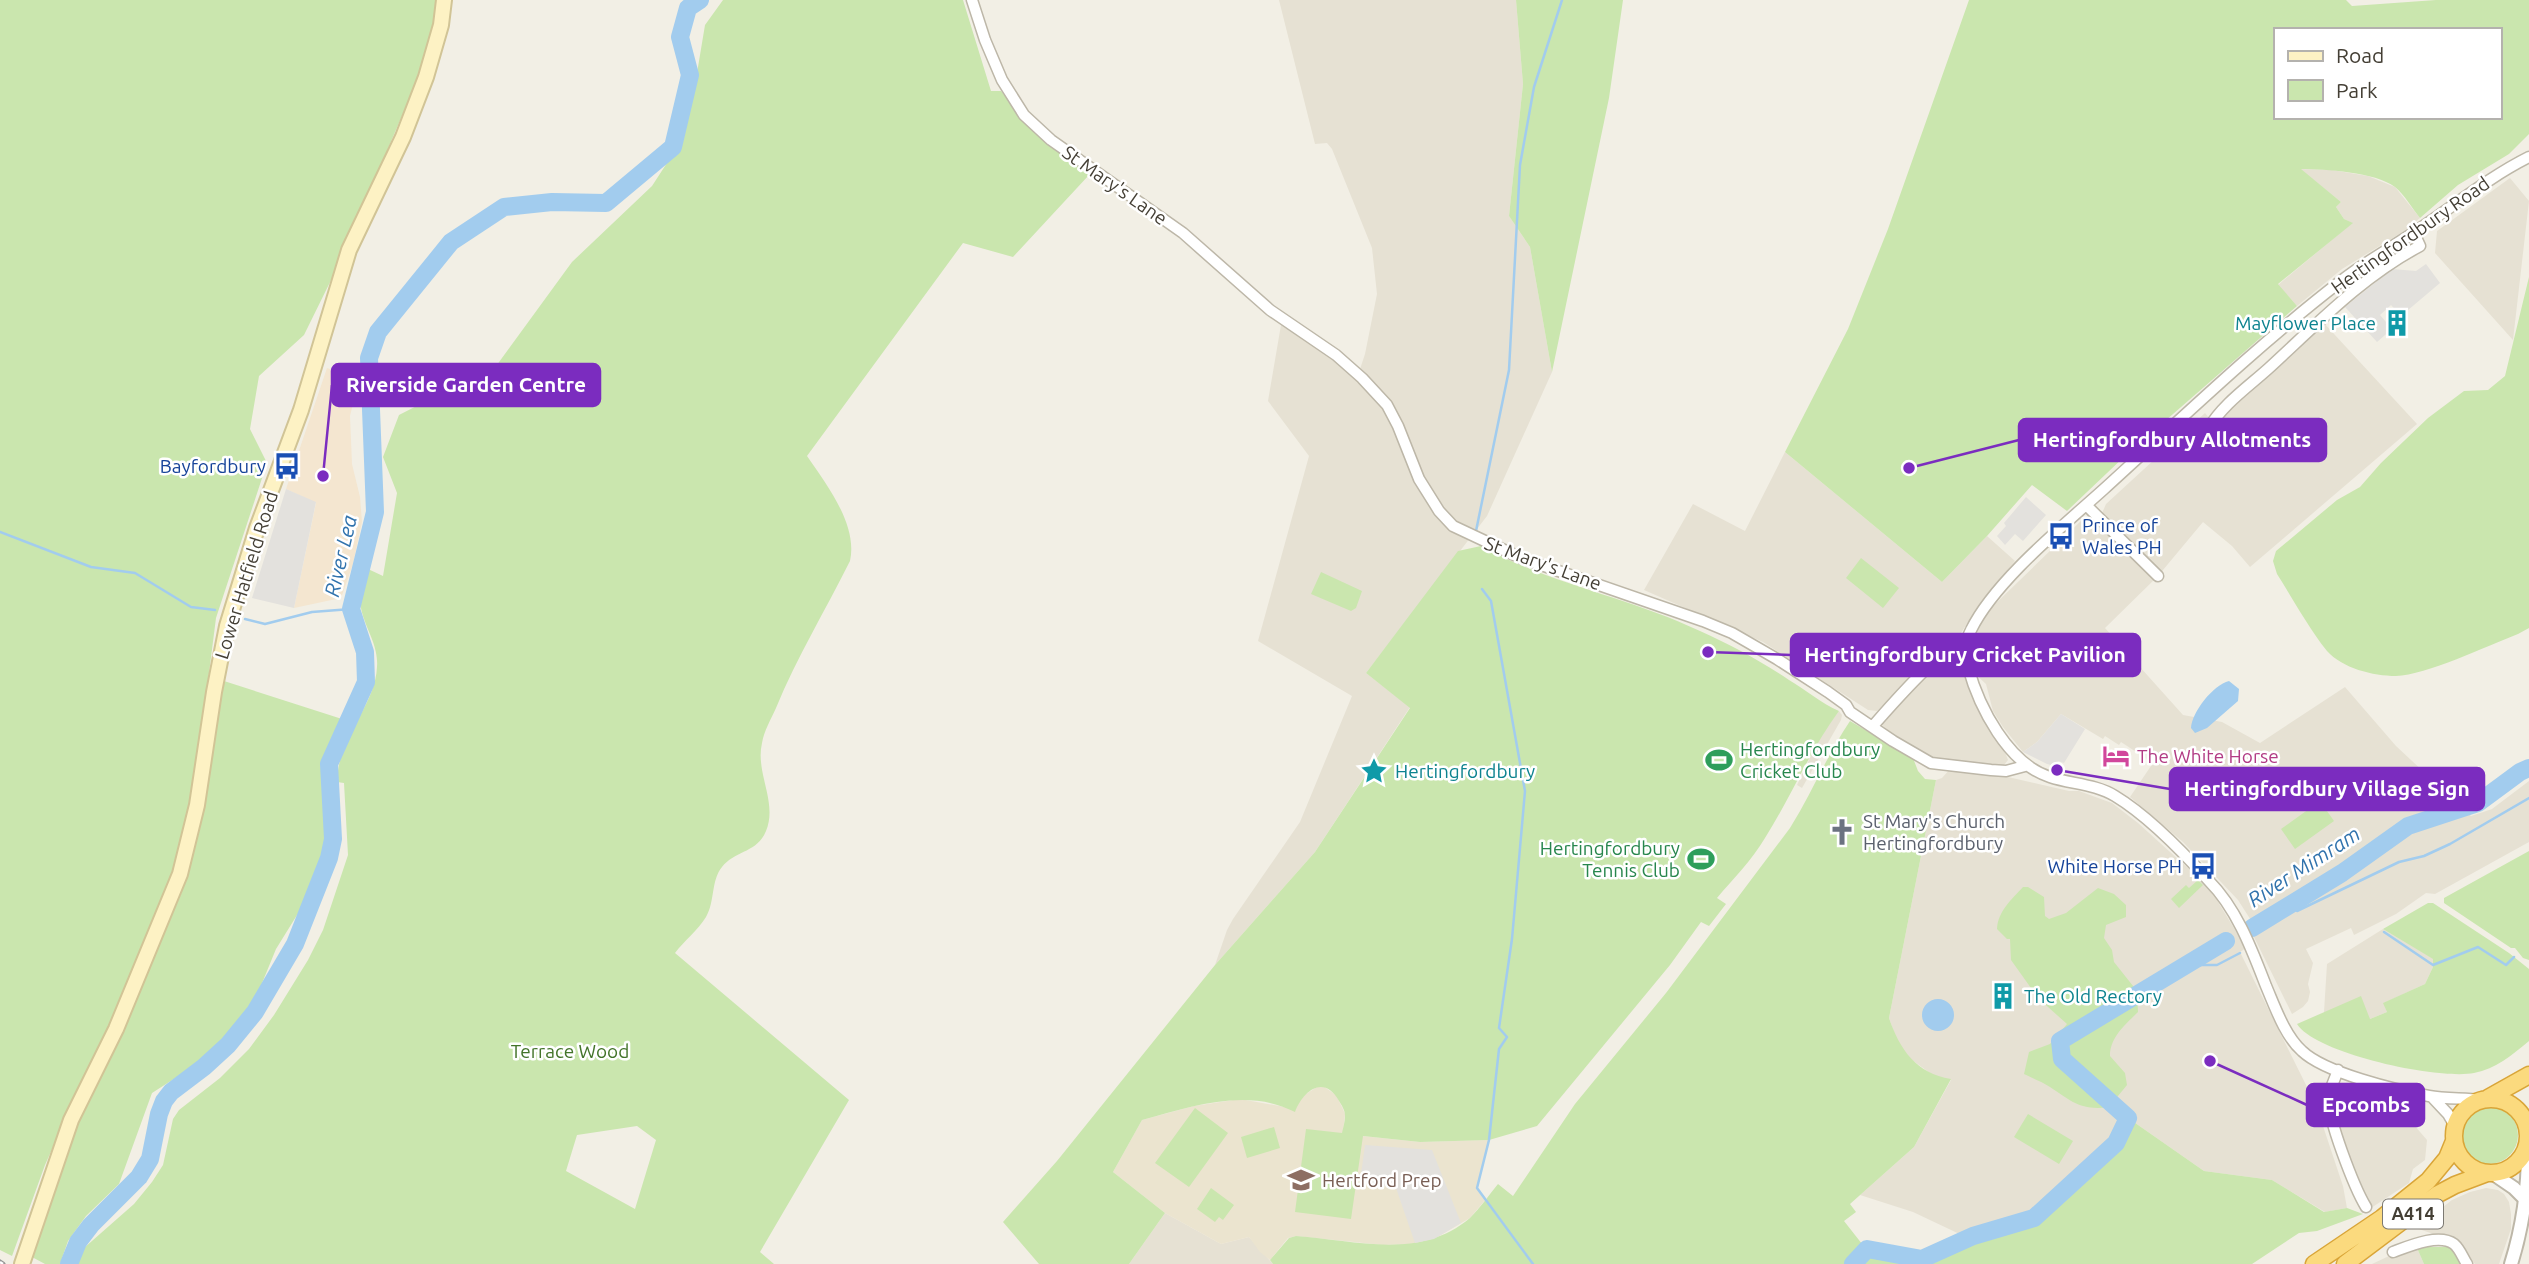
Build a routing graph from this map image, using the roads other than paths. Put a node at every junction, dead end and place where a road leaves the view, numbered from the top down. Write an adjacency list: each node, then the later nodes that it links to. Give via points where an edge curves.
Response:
1 (444, 0): 21 (main road, Lower Hatfield Road, via 426,77 349,250 301,410 226,626 197,805 180,874 116,1029 71,1120)
2 (972, 0): 9 (street, St Mary's Lane, via 1002,80 1024,115 1051,140 1183,233 1270,310 1362,378 1387,405 1419,479 1453,526 1521,558 1732,633 1828,692)
3 (2529, 157): 4 (street, Hertingfordbury Road)
4 (2414, 233): 5 (street, via 2420,246 2357,288 2227,405); 6 (street, Hertingfordbury Road, via 2310,306)
5 (2208, 429)
6 (2086, 505): 7 (street); 8 (street, Hertingfordbury Road, via 2003,586)
7 (2158, 576)
8 (1966, 641): 9 (street, Hertingfordbury Road, via 1951,647); 10 (street, via 1969,669 1982,703)
9 (1872, 727): 10 (street, St Mary's Lane, via 1931,763 2006,771)
10 (2025, 765): 11 (street, via 2115,796 2162,835 2225,900 2292,1040 2308,1056)
11 (2338, 1070): 13 (street); 19 (street, via 2329,1109 2351,1177)
12 (2529, 1075): 14 (highway)
13 (2432, 1097): 14 (street); 16 (street, via 2448,1114)
14 (2484, 1099): 15 (highway, via 2514,1106); 16 (highway, via 2464,1109)
15 (2528, 1130): 17 (highway, via 2526,1148 2512,1166); 18 (street, via 2529,1182)
16 (2454, 1134): 17 (highway, via 2462,1159); 22 (highway, A414, via 2447,1158 2428,1181)
17 (2489, 1173): 18 (street); 23 (highway, A414, via 2438,1194)
18 (2524, 1198): 25 (street)
19 (2367, 1207)
20 (2393, 1252): 24 (street, via 2419,1241 2446,1241 2459,1249)
21 (23, 1264)
22 (2314, 1264)
23 (2345, 1264)
24 (2467, 1264)
25 (2511, 1264)

